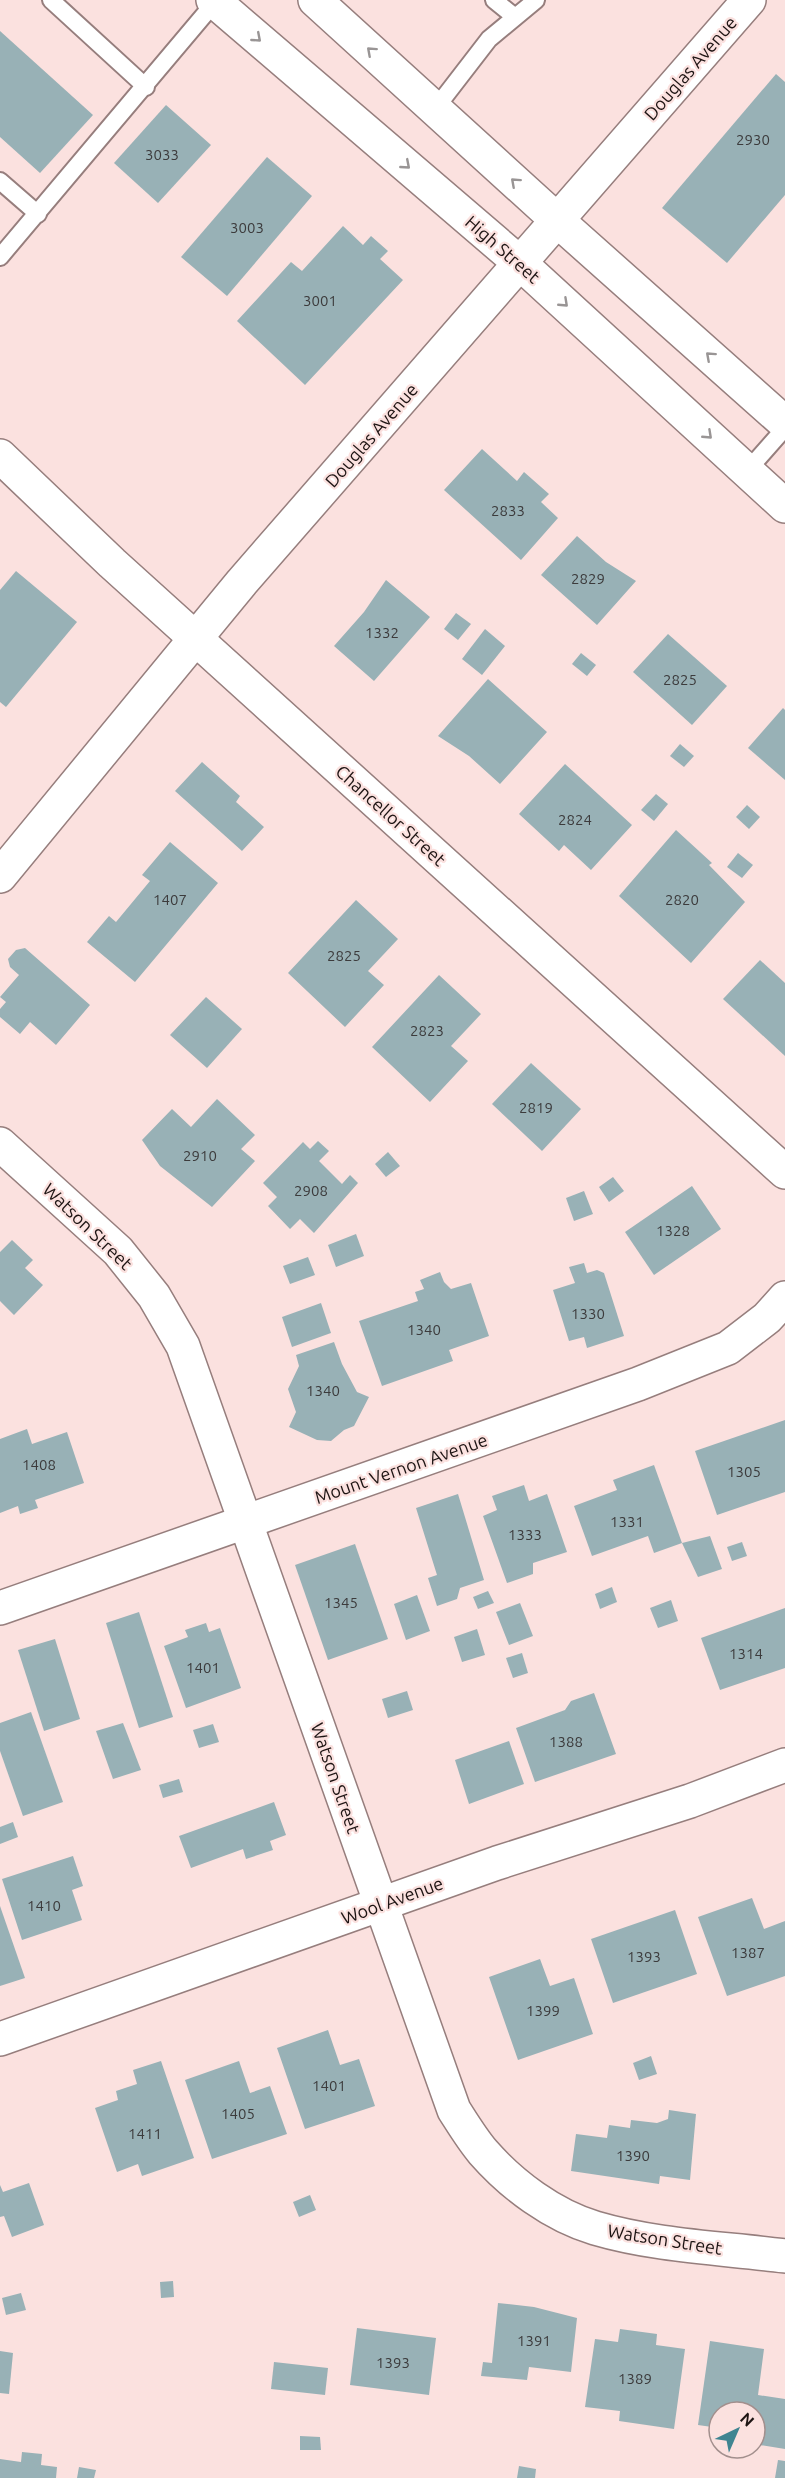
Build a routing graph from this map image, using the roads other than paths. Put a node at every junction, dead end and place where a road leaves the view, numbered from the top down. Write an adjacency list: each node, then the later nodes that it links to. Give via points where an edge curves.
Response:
1 (51, 0): 8 (lane)
2 (315, 0): 9 (street, one-way to 2)
3 (494, 0): 7 (lane)
4 (536, 0): 7 (lane)
5 (749, 0): 12 (street, Douglas Avenue)
6 (214, 1): 8 (lane); 14 (street, High Street, one-way to 14)
7 (515, 17): 9 (lane, via 489,39)
8 (146, 87): 11 (lane)
9 (435, 109): 12 (street, one-way to 9)
10 (0, 181): 11 (lane)
11 (38, 214): 13 (lane)
12 (558, 222): 14 (street, Douglas Avenue); 15 (street, one-way to 12)
13 (0, 257)
14 (521, 264): 18 (street, High Street, one-way to 18); 20 (street, Douglas Avenue)
15 (785, 423)
16 (785, 428): 18 (lane)
17 (0, 456): 20 (street, Chancellor Street)
18 (747, 471): 19 (street, High Street)
19 (785, 506)
20 (196, 639): 21 (street, Douglas Avenue); 23 (street, Chancellor Street)
21 (0, 876)
22 (0, 1144): 25 (street, Watson Street, via 118,1251 154,1296 183,1346)
23 (785, 1172)
24 (785, 1298): 25 (street, Mount Vernon Avenue, via 767,1318 728,1348 627,1388)
25 (246, 1522): 26 (street, Mount Vernon Avenue); 28 (street, Watson Street)
26 (0, 1608)
27 (785, 1765): 28 (street, Wool Avenue, via 690,1801)
28 (380, 1904): 29 (street, Wool Avenue); 30 (street, Watson Street, via 454,2110 482,2151 516,2185 558,2212 593,2228 642,2239)
29 (0, 2039)
30 (785, 2256)

